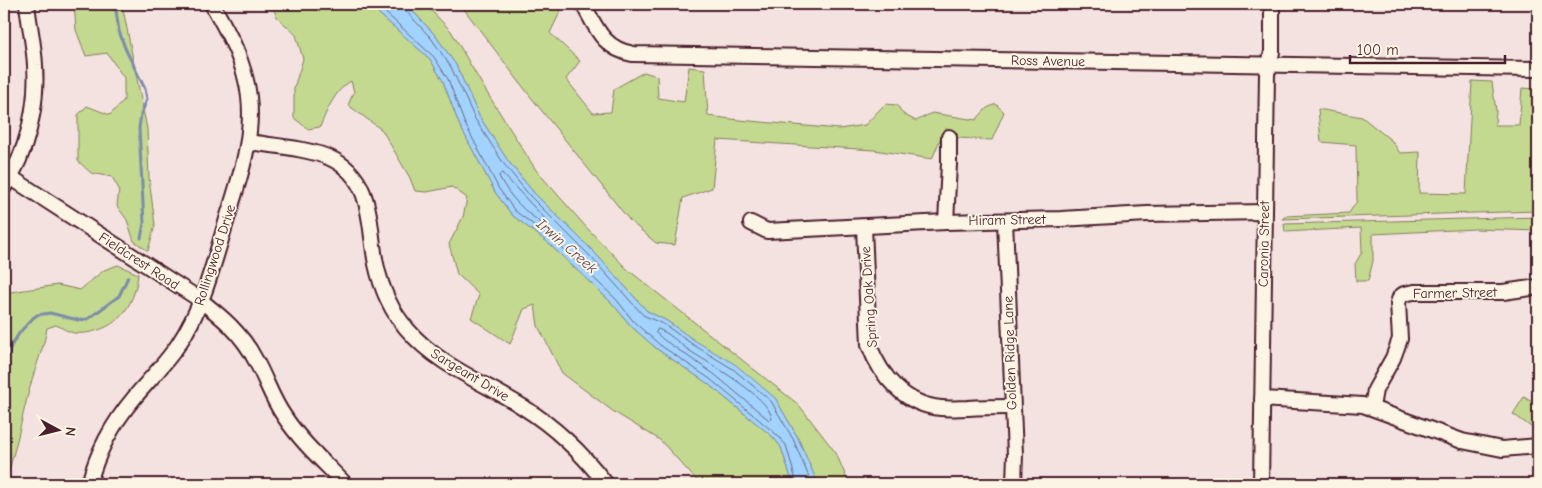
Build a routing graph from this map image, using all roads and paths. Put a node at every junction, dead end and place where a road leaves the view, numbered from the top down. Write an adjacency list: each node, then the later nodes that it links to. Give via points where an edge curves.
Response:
1 (26, 4): 9 (street, via 35,81 30,123 20,155)
2 (212, 4): 8 (street, Rollingwood Drive, via 233,40 245,72 250,106)
3 (583, 4): 5 (street, Ross Avenue, via 606,42 632,54)
4 (1272, 4): 5 (street, Caronia Street)
5 (1269, 65): 6 (street, Ross Avenue); 10 (street, Caronia Street)
6 (1538, 69)
7 (948, 137): 12 (street)
8 (248, 142): 16 (street, Rollingwood Drive); 23 (street, Sargeant Drive, via 318,154 348,170 364,193 368,206 376,263 384,291 406,328 438,359 546,423)
9 (6, 179): 16 (street, Fieldcrest Road)
10 (1265, 212): 11 (street, Hiram Street); 17 (street, Caronia Street)
11 (1005, 221): 12 (street, Hiram Street); 18 (street, Golden Ridge Lane)
12 (946, 222): 14 (street, Hiram Street)
13 (751, 223): 14 (street, Hiram Street, via 767,231)
14 (864, 227): 18 (street, Spring Oak Drive, via 869,345 874,360 888,380 904,396 925,405 941,408)
15 (1538, 287): 19 (street, Farmer Street, via 1502,292 1404,294 1398,303 1400,339 1375,390)
16 (201, 301): 21 (street, Rollingwood Drive, via 178,344 113,426); 22 (street, Fieldcrest Road, via 224,318 243,339 283,416 310,450)
17 (1262, 399): 19 (street, via 1353,403); 25 (street, Caronia Street)
18 (1012, 407): 24 (street, Golden Ridge Lane)
19 (1372, 407): 20 (street, via 1462,441 1502,448)
20 (1538, 446)
21 (89, 484)
22 (345, 484)
23 (606, 484)
24 (1014, 484)
25 (1260, 484)

